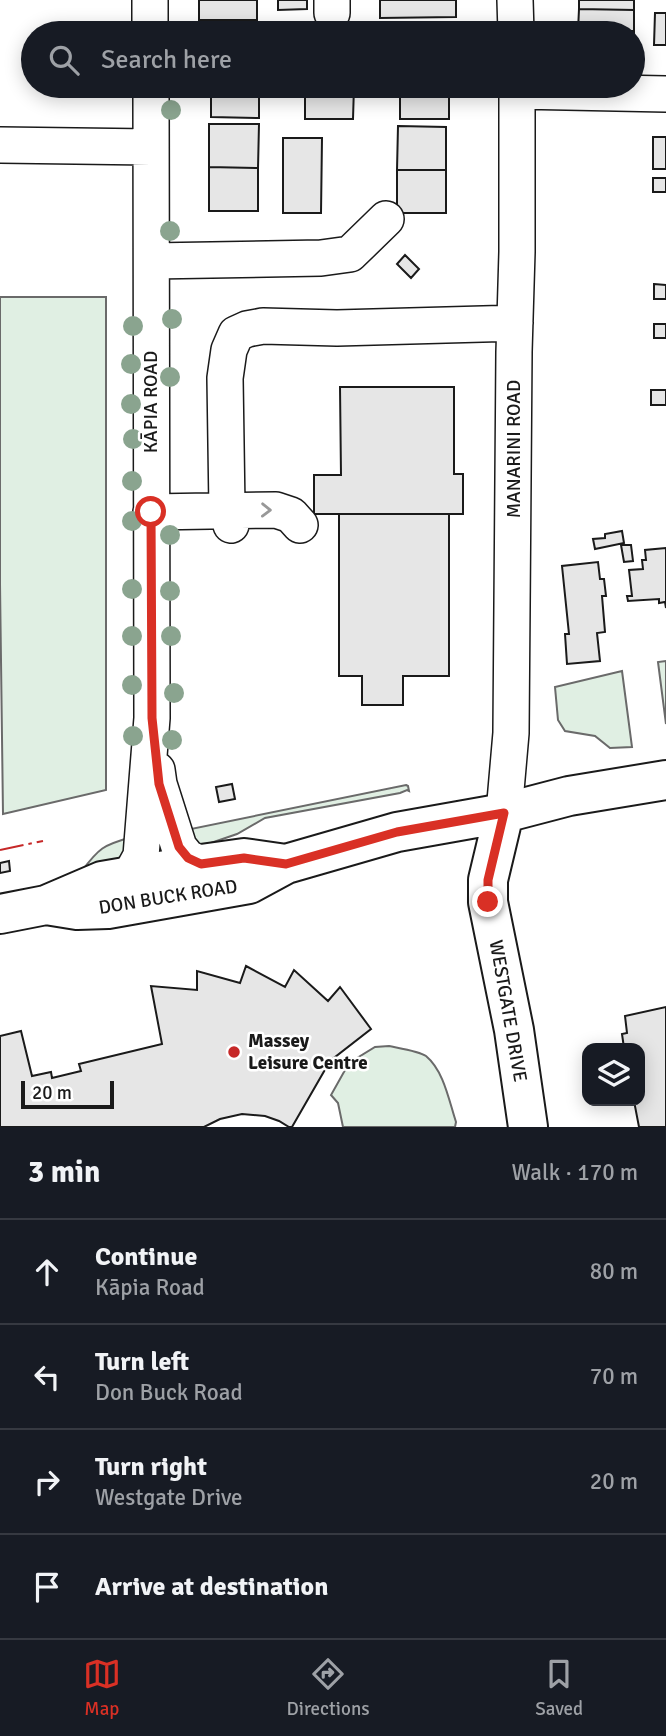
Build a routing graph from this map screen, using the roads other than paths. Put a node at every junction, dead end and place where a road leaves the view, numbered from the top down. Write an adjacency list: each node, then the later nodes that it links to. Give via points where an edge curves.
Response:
1 (150, 0): 3 (street)
2 (515, 0): 4 (street)
3 (150, 21)
4 (516, 21)
5 (645, 93): 6 (street)
6 (666, 94)
7 (150, 98): 10 (street, KĀPIA ROAD)
8 (517, 98): 13 (street, MANARINI ROAD)
9 (0, 145): 10 (street)
10 (151, 147): 12 (street, KĀPIA ROAD)
11 (386, 219): 12 (street, via 350,254)
12 (152, 261): 14 (street, KĀPIA ROAD)
13 (515, 323): 15 (street, via 263,326 236,334 225,377); 19 (street, MANARINI ROAD, via 511,733)
14 (151, 512): 15 (street); 17 (street, KĀPIA ROAD)
15 (229, 517): 16 (street, one-way to 16, via 276,510 292,515)
16 (300, 525)
17 (152, 718): 20 (street, KĀPIA ROAD, via 159,784 179,847); 22 (street, KĀPIA ROAD, via 141,856)
18 (666, 780): 19 (main road, DON BUCK ROAD, via 569,796)
19 (504, 813): 21 (main road, DON BUCK ROAD, via 397,832); 25 (main road, WESTGATE DRIVE, via 488,880 488,902)
20 (201, 864): 21 (main road, DON BUCK ROAD, via 244,858); 22 (main road, DON BUCK ROAD)
21 (286, 864): 23 (main road, DON BUCK ROAD, via 249,884 138,905 77,910)
22 (130, 876): 23 (main road, DON BUCK ROAD, via 102,881)
23 (46, 905): 24 (main road, DON BUCK ROAD)
24 (0, 914)
25 (528, 1127)

